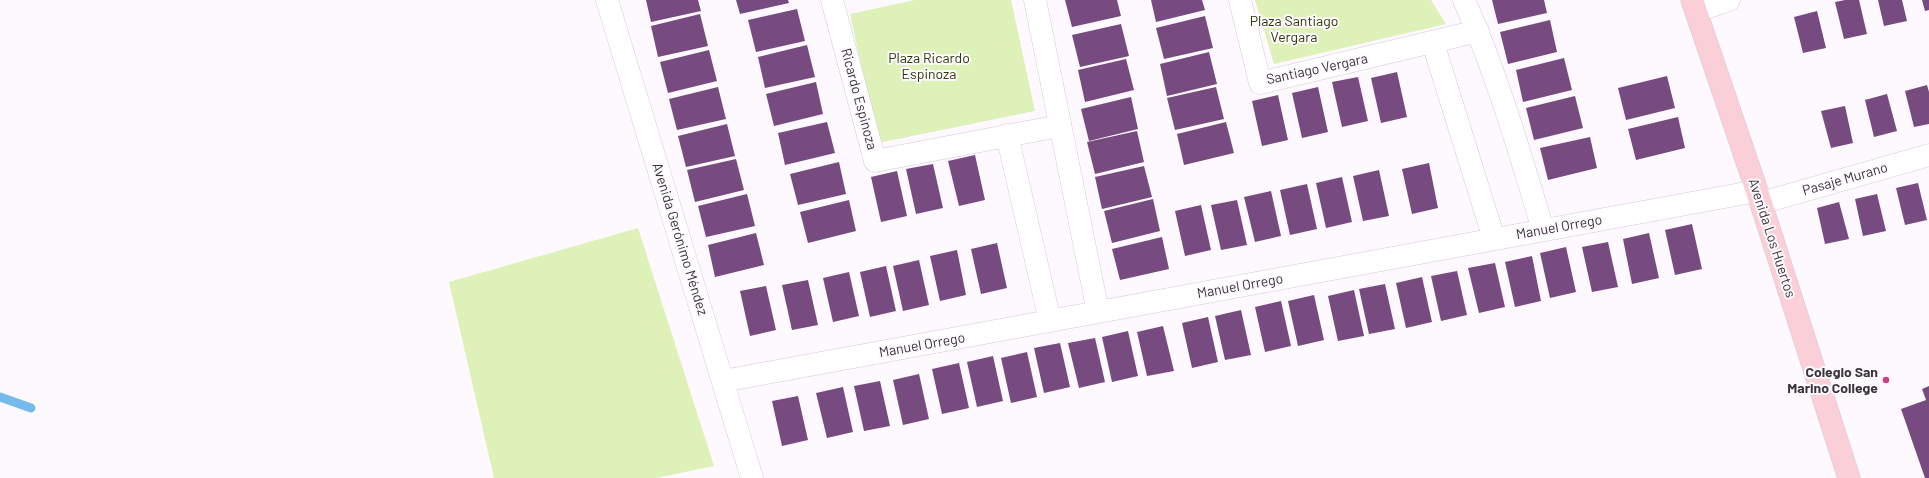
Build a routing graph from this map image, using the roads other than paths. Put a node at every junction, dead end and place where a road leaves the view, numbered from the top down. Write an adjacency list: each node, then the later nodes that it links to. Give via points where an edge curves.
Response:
1 (607, 0): 18 (street, Avenida Gerónimo Méndez)
2 (832, 0): 11 (street, Ricardo Espinoza, via 875,161)
3 (1035, 0): 10 (street)
4 (1240, 0): 9 (street, Santiago Vergara, via 1260,83)
5 (1464, 0): 8 (street)
6 (1729, 0): 7 (street)
7 (1694, 5): 13 (street, Avenida Los Huertos)
8 (1478, 31): 9 (street, Santiago Vergara); 14 (street, via 1508,116)
9 (1432, 43): 15 (street)
10 (1059, 126): 11 (street, Ricardo Espinoza); 16 (street)
11 (1007, 135): 17 (street)
12 (1929, 155): 13 (street, Pasaje Murano)
13 (1759, 197): 14 (street, Manuel Orrego); 20 (street, Avenida Los Huertos)
14 (1543, 230): 15 (street, Manuel Orrego)
15 (1494, 239): 16 (street, Manuel Orrego)
16 (1098, 312): 17 (street, Manuel Orrego)
17 (1050, 321): 18 (street, Manuel Orrego)
18 (723, 381): 19 (street, Avenida Gerónimo Méndez)
19 (752, 478)
20 (1849, 478)

